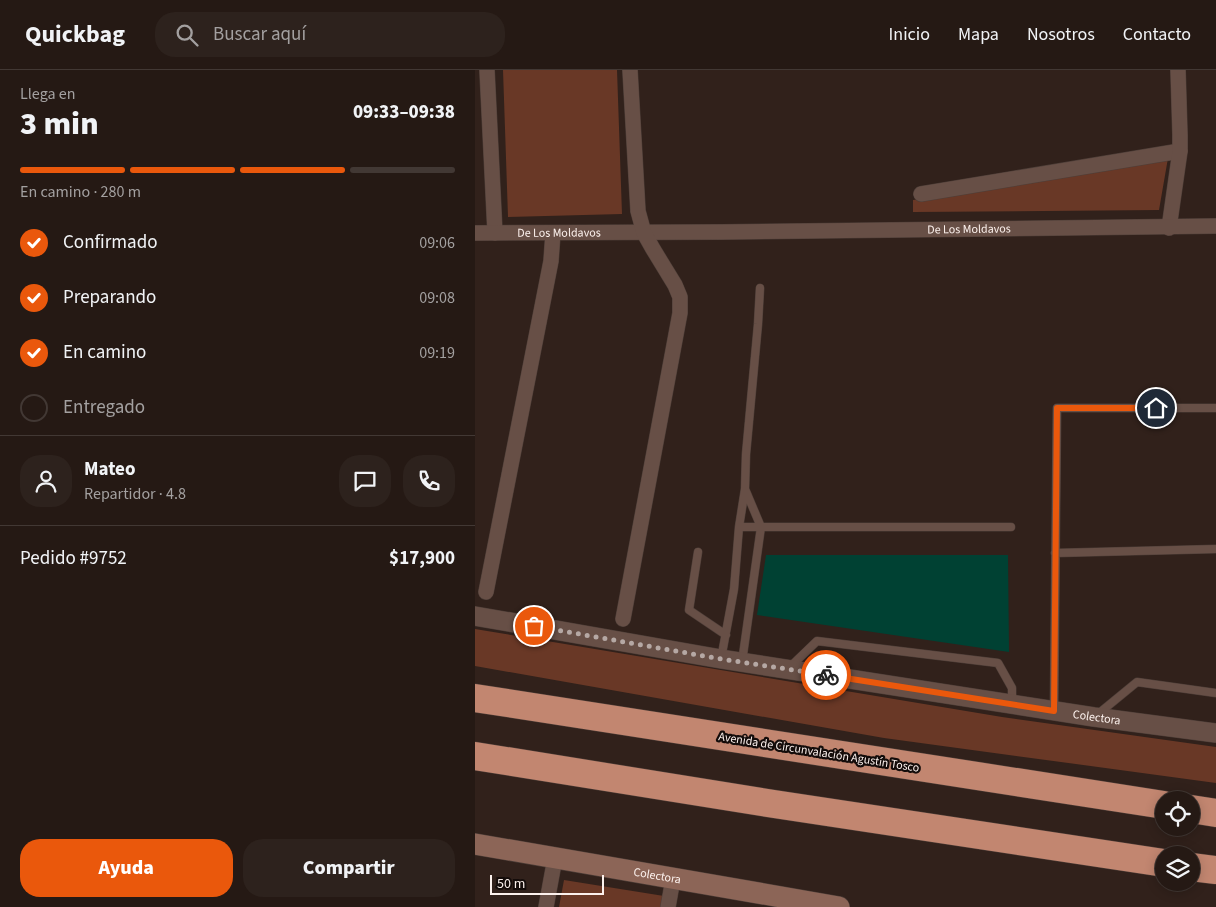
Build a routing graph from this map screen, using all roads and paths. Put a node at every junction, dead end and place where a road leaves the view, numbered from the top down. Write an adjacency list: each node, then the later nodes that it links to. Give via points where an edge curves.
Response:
1 (487, 70): 9 (street)
2 (630, 70): 11 (street, via 638,211)
3 (1178, 70): 4 (street)
4 (1180, 151): 5 (street); 7 (street)
5 (921, 194)
6 (1216, 226): 7 (street, De Los Moldavos)
7 (1169, 228): 11 (street, De Los Moldavos)
8 (475, 233): 9 (street, De Los Moldavos)
9 (495, 233): 10 (street, De Los Moldavos)
10 (553, 233): 11 (street, De Los Moldavos); 21 (street, via 551,261)
11 (644, 233): 23 (street, via 675,285 680,297 680,312)
12 (760, 288): 14 (lane)
13 (1216, 408): 20 (lane, via 1057,408)
14 (745, 489): 15 (lane); 16 (lane)
15 (739, 527): 16 (lane); 24 (lane)
16 (761, 527): 17 (lane); 26 (lane)
17 (1011, 527)
18 (1216, 549): 20 (lane)
19 (698, 552): 24 (lane, via 689,610)
20 (1055, 552): 31 (lane)
21 (487, 592)
22 (475, 616): 25 (street, Colectora)
23 (623, 619)
24 (726, 635): 25 (lane)
25 (721, 659): 26 (street, Colectora)
26 (742, 663): 27 (street, Colectora)
27 (787, 669): 30 (street, Colectora); 30 (lane, via 817,641 998,663 1012,688)
28 (1216, 693): 32 (lane, via 1137,682)
29 (475, 698): 35 (highway, Avenida de Circunvalación Agustín Tosco)
30 (1012, 705): 31 (street, Colectora)
31 (1054, 711): 32 (street, Colectora)
32 (1094, 717): 33 (street, Colectora)
33 (1216, 733)
34 (475, 756): 40 (highway)
35 (1155, 804)
36 (1200, 810): 37 (highway)
37 (1216, 813)
38 (475, 844): 39 (main road, Colectora)
39 (555, 858): 43 (main road, Colectora); 44 (street)
40 (1155, 861)
41 (1200, 868): 42 (highway)
42 (1216, 870)
43 (673, 879): 45 (street); 46 (main road, Colectora)
44 (546, 907)
45 (668, 907)
46 (839, 907)

